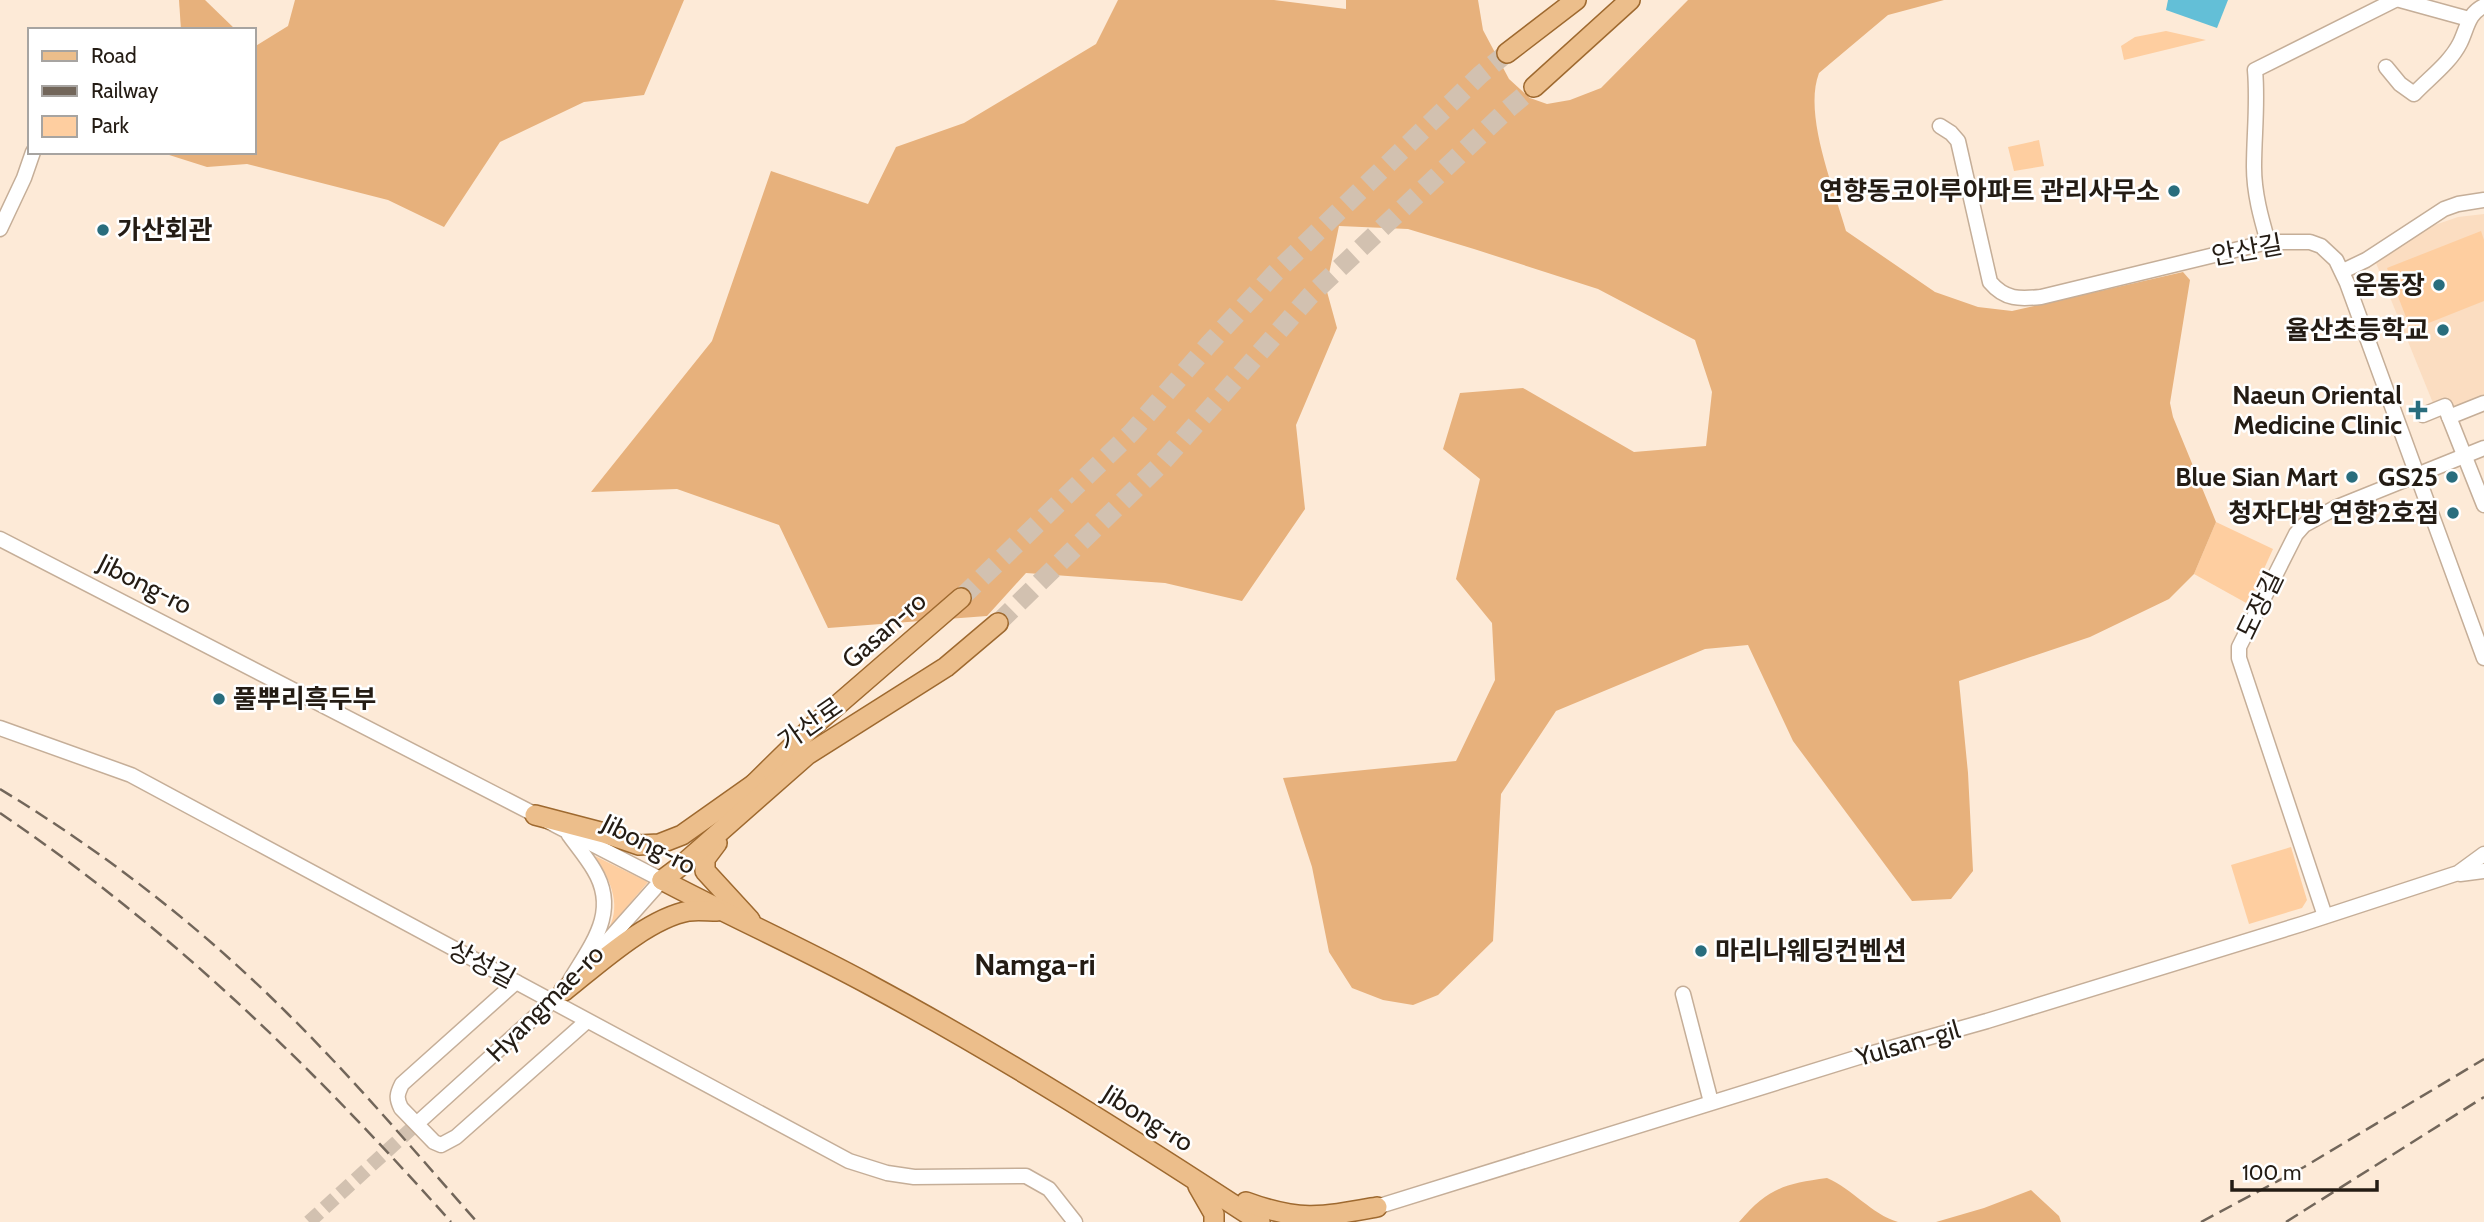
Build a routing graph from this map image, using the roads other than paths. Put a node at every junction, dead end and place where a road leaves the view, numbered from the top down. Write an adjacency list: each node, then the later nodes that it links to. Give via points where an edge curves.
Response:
1 (1576, 0): 7 (main road)
2 (1630, 0): 9 (main road)
3 (2395, 0): 14 (street, via 2255,70 2254,170)
4 (2400, 0): 6 (street)
5 (2484, 6): 6 (street)
6 (2469, 19): 8 (street, via 2454,51 2413,94)
7 (1507, 53)
8 (2386, 67)
9 (1534, 87)
10 (1941, 125): 14 (street, 안산길, via 1958,141 1990,282 2007,296 2041,297)
11 (32, 154): 13 (street)
12 (2484, 200): 15 (street, via 2444,209)
13 (0, 229)
14 (2268, 242): 15 (street, 안산길, via 2321,246)
15 (2343, 271): 21 (street, 안산길)
16 (2484, 403): 18 (street)
17 (2423, 415): 18 (street, via 2445,406)
18 (2449, 417): 20 (street)
19 (2484, 448): 20 (street, 도장길)
20 (2466, 455): 21 (street, 도장길); 22 (street)
21 (2417, 475): 26 (street, 안산길); 36 (street, 도장길, via 2304,525 2239,647)
22 (2484, 505)
23 (0, 539): 29 (street, Jibong-ro)
24 (961, 598): 28 (main road, Gasan-ro, via 812,727)
25 (998, 622): 28 (main road, 가산로, via 946,667)
26 (2484, 658)
27 (0, 728): 38 (street, 상성길, via 131,775)
28 (761, 787): 29 (main road, via 659,844 639,845); 34 (main road, Gasan-ro, via 678,855); 37 (main road, via 704,865 714,883)
29 (535, 815): 30 (street, Jibong-ro)
30 (566, 831): 34 (street, Jibong-ro); 40 (street, via 595,870 605,894 605,914)
31 (2484, 854): 33 (street, Yulsan-gil)
32 (2484, 871): 33 (street)
33 (2458, 873): 36 (street, Yulsan-gil)
34 (662, 880): 35 (main road, Jibong-ro); 40 (street, Hyangmae-ro)
35 (721, 912): 37 (main road, Jibong-ro); 40 (main road, via 690,911 668,917)
36 (2325, 916): 42 (street, Yulsan-gil)
37 (761, 931): 44 (main road, Jibong-ro, via 870,985 996,1056)
38 (516, 982): 40 (street, 상성길); 41 (street, via 402,1084 401,1108 434,1142 441,1144 456,1137)
39 (1683, 994): 42 (street)
40 (558, 996): 41 (street, 상성길); 43 (street, Hyangmae-ro)
41 (587, 1021): 46 (street, 상성길, via 849,1161 914,1177 1026,1176 1049,1189)
42 (1711, 1102): 45 (street, Yulsan-gil)
43 (422, 1119)
44 (1194, 1179): 45 (main road, via 1287,1217 1321,1217); 47 (main road, via 1210,1204); 48 (main road, Jibong-ro)
45 (1377, 1207): 49 (street, Yulsan-gil); 50 (main road)
46 (1075, 1222)
47 (1214, 1222)
48 (1260, 1222)
49 (1328, 1222)
50 (1364, 1222)

